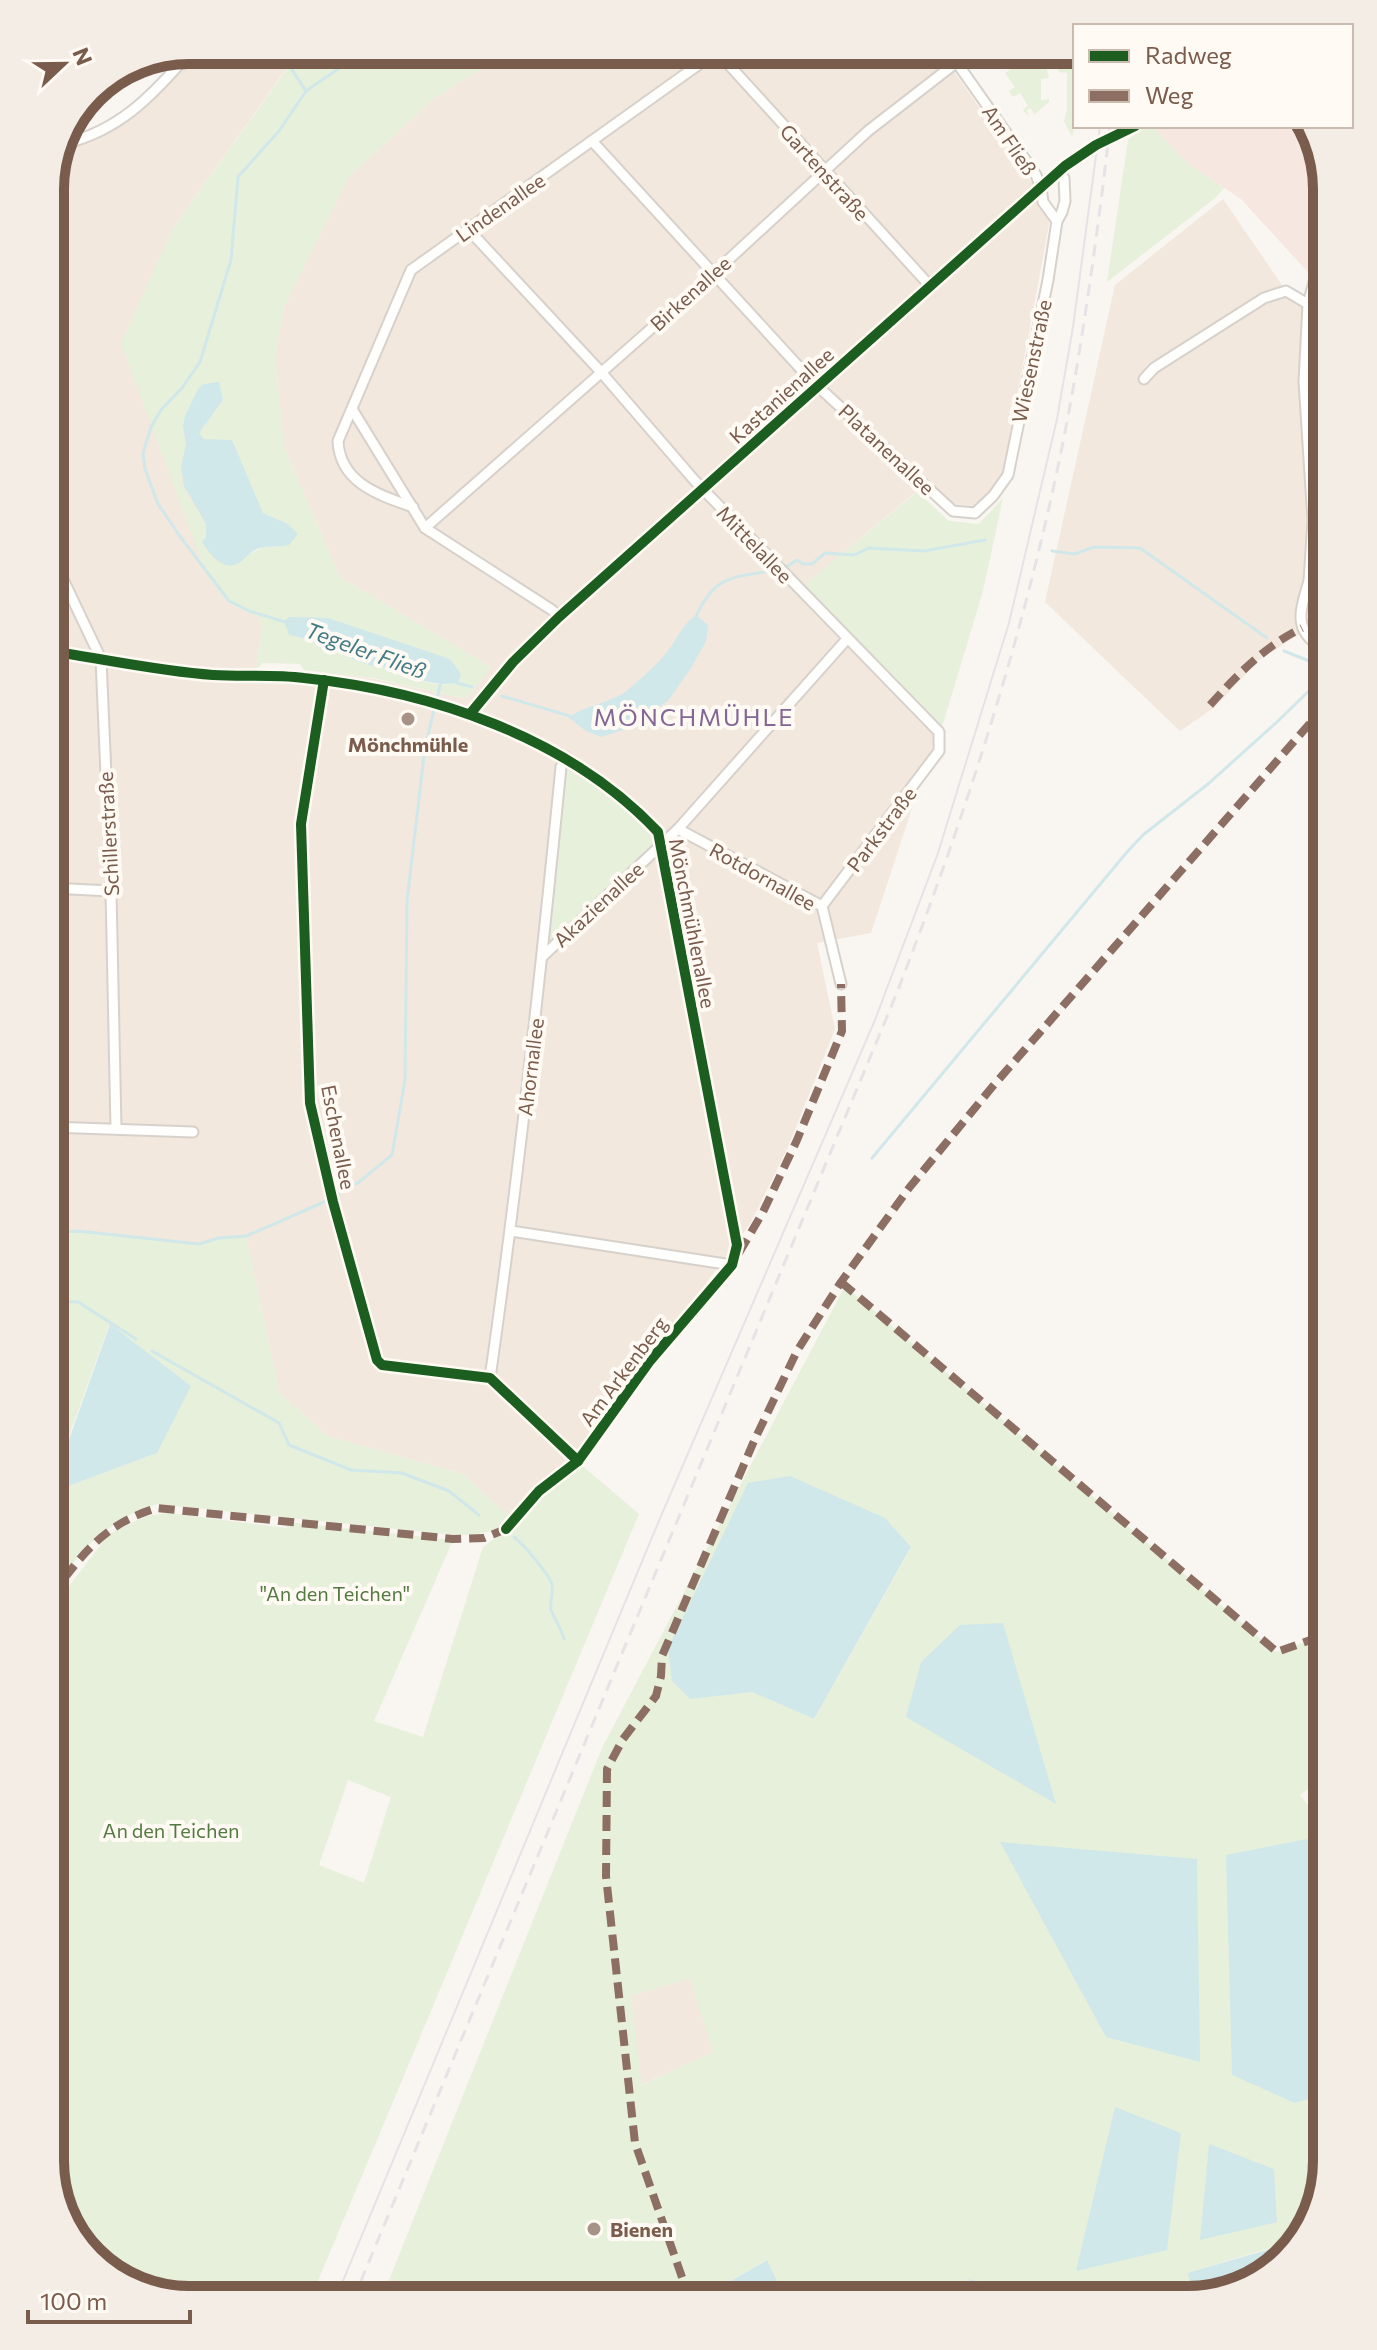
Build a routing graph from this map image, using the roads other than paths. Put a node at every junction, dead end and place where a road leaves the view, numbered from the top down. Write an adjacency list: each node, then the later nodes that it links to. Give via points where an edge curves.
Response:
1 (700, 64): 8 (street, Lindenallee)
2 (728, 64): 9 (street, Gartenstraße)
3 (954, 64): 9 (street, Birkenallee)
4 (958, 64): 11 (street, Am Fließ)
5 (179, 65): 7 (street, via 148,100 115,125)
6 (1131, 128): 10 (street, Kastanienallee)
7 (74, 141)
8 (593, 142): 13 (street, Lindenallee); 14 (street, Platanenallee)
9 (824, 171): 14 (street, Birkenallee); 16 (street, Gartenstraße)
10 (1059, 171): 11 (street, Kastanienallee); 12 (street, Wiesenstraße, via 1065,201)
11 (1041, 188): 12 (street, via 1043,202); 16 (street, Kastanienallee)
12 (1057, 221): 23 (street, Wiesenstraße, via 1008,475)
13 (468, 229): 18 (street, Mittelallee); 21 (street, Lindenallee, via 411,270)
14 (713, 274): 18 (street, Birkenallee); 20 (street, Platanenallee)
15 (1313, 286): 17 (street)
16 (931, 287): 20 (street, Kastanienallee)
17 (1308, 304): 19 (street, via 1286,291 1264,298); 27 (street, via 1304,382 1313,520)
18 (601, 372): 22 (street, Mittelallee); 25 (street, Birkenallee)
19 (1144, 379)
20 (819, 385): 22 (street, Kastanienallee); 23 (street, Platanenallee, via 953,511 975,513)
21 (352, 409): 24 (street); 24 (street, Lindenallee, via 338,441 347,473)
22 (703, 490): 29 (street, Kastanienallee); 30 (street, Mittelallee)
23 (993, 496)
24 (413, 507): 25 (street)
25 (425, 528): 29 (street)
26 (64, 581): 33 (street, Schillerstraße)
27 (1309, 581): 28 (street); 31 (street, via 1300,622)
28 (1313, 586)
29 (559, 617): 35 (street, Kastanienallee)
30 (847, 639): 36 (street, Mittelallee, via 939,732); 38 (street, Akazienallee)
31 (1313, 641)
32 (64, 653): 33 (street, Mönchmühlenallee)
33 (101, 659): 34 (street, Mönchmühlenallee, via 210,674); 41 (street, Schillerstraße)
34 (324, 680): 35 (street, Mönchmühlenallee); 50 (street, Eschenallee, via 301,824 310,1103 333,1202 377,1360 382,1365)
35 (470, 714): 37 (street, Mönchmühlenallee)
36 (939, 751): 42 (street, Parkstraße)
37 (566, 757): 39 (street, Mönchmühlenallee, via 640,812 658,832); 43 (street, Ahornallee)
38 (678, 829): 39 (street, Akazienallee); 42 (street, Rotdornallee)
39 (660, 848): 43 (street, Akazienallee); 49 (street, Mönchmühlenallee, via 737,1245)
40 (64, 889): 41 (street)
41 (111, 891): 46 (street, Schillerstraße)
42 (822, 906): 44 (street, Rotdornallee)
43 (543, 956): 48 (street, Ahornallee)
44 (841, 984)
45 (64, 1127): 46 (street)
46 (116, 1128): 47 (street)
47 (193, 1132)
48 (511, 1231): 49 (street); 50 (street, Ahornallee)
49 (732, 1265): 51 (street, Am Arkenberg, via 649,1362)
50 (490, 1378): 51 (street)
51 (578, 1461): 52 (street, Am Arkenberg, via 539,1491)
52 (506, 1529)

